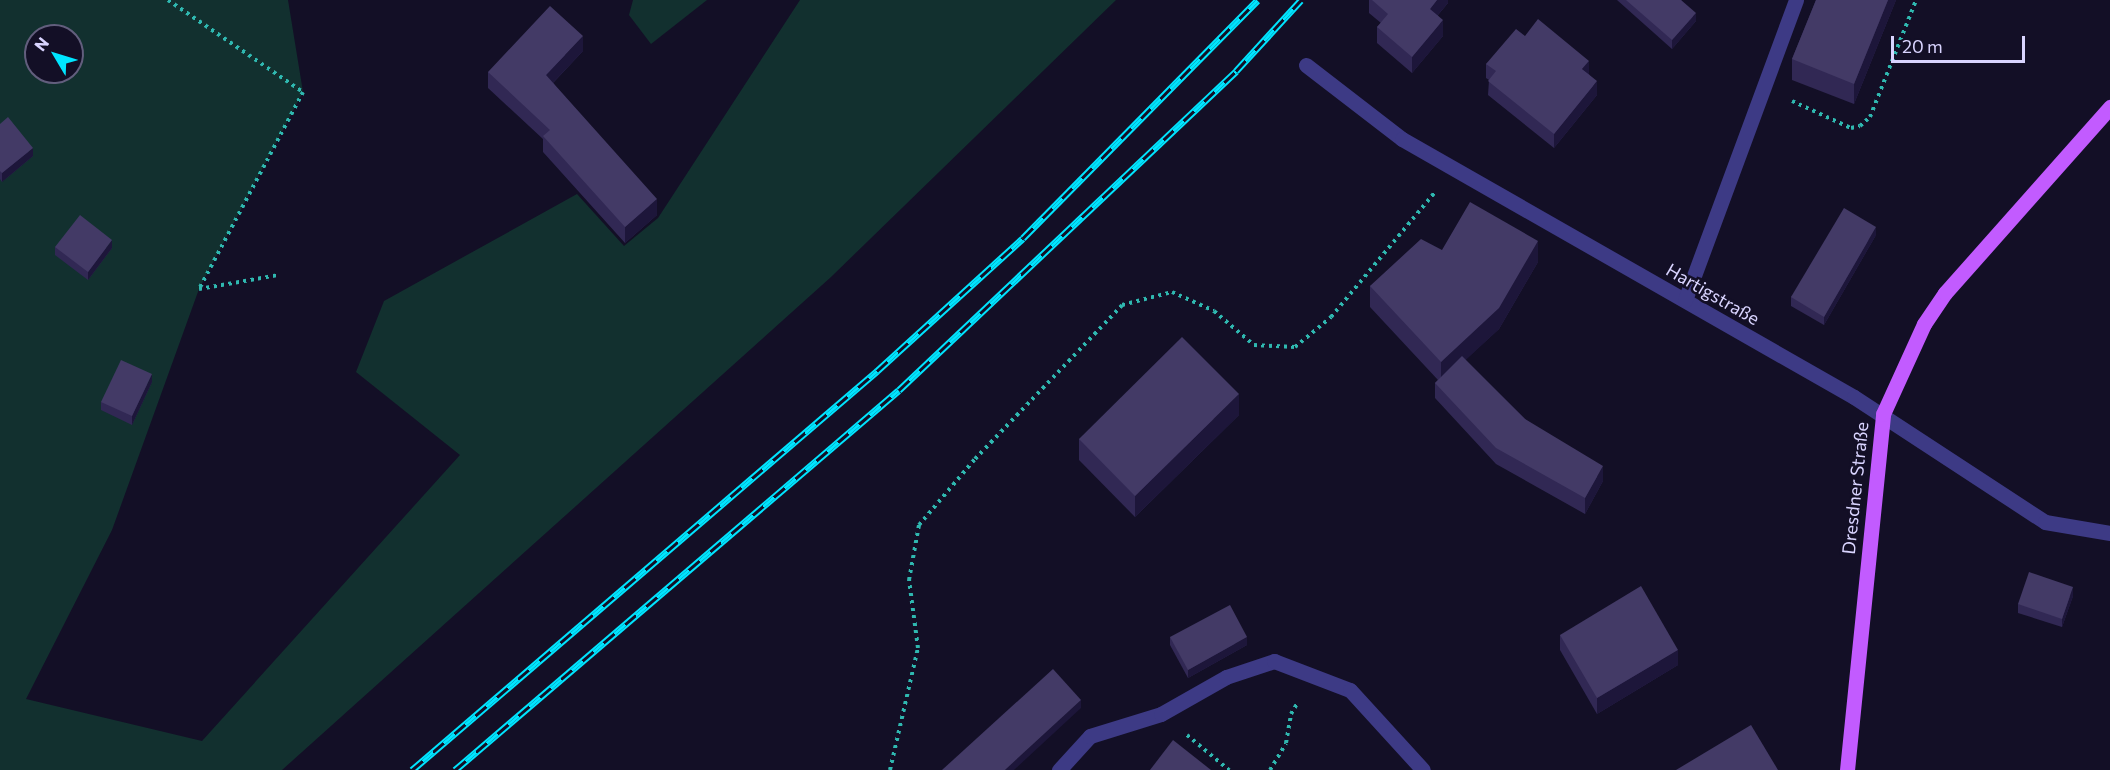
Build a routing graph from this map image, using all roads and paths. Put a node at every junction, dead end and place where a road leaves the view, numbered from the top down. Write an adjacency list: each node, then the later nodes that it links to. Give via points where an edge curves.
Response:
1 (168, 0): 8 (path, via 303,92 199,289)
2 (1796, 0): 5 (street)
3 (1916, 0): 5 (path, via 1870,117 1860,126 1851,128)
4 (1306, 65): 7 (street, Hartigstraße, via 1402,139)
5 (1762, 87): 9 (street)
6 (2110, 106): 10 (main road, Dresdner Straße, via 1945,293 1924,324)
7 (1456, 169): 9 (street, Hartigstraße); 14 (path, via 1384,249 1331,316 1295,347 1254,345 1214,311 1172,292 1122,305 975,459 920,525 909,580 918,648)
8 (279, 275)
9 (1685, 300): 10 (street, Hartigstraße)
10 (1883, 414): 11 (street, Hartigstraße, via 2045,522); 19 (main road, Dresdner Straße)
11 (2110, 533)
12 (1313, 675): 13 (street, via 1274,661 1226,677); 17 (path, via 1291,714 1286,743); 18 (street, via 1350,690)
13 (1161, 714): 15 (street, via 1090,736); 16 (path)
14 (890, 770)
15 (1059, 770)
16 (1229, 770)
17 (1270, 770)
18 (1423, 770)
19 (1847, 770)

